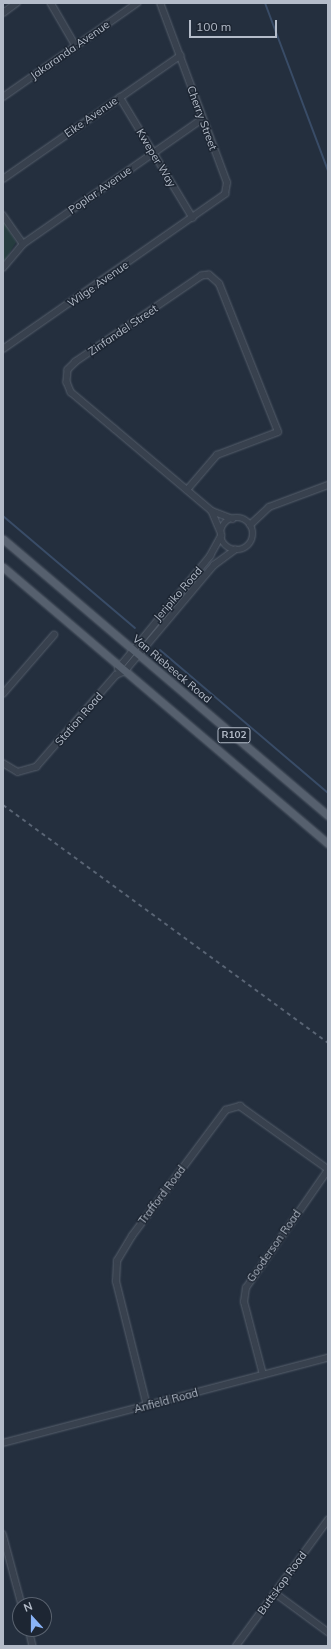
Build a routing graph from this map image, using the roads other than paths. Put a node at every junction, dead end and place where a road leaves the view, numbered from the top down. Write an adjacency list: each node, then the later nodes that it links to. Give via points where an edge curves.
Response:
1 (18, 3): 5 (street)
2 (51, 3): 6 (street)
3 (137, 3): 6 (street, Jakaranda Avenue)
4 (160, 3): 7 (street, Cherry Street)
5 (3, 13)
6 (76, 46): 8 (street, Jakaranda Avenue)
7 (180, 56): 9 (street, Eike Avenue); 10 (street, Cherry Street)
8 (3, 97)
9 (120, 97): 11 (street, Kweper Way); 12 (street, Eike Avenue)
10 (202, 119): 11 (street, Poplar Avenue); 14 (street, Cherry Street, via 228,186 225,194)
11 (153, 154): 14 (street, Kweper Way); 15 (street, Poplar Avenue)
12 (3, 179)
13 (3, 215): 15 (street)
14 (193, 218): 17 (street, Wilge Avenue)
15 (23, 244): 16 (street, Poplar Avenue)
16 (3, 268)
17 (3, 349)
18 (328, 485): 22 (street, via 270,507)
19 (186, 490): 19 (street, Zinfandel Street, via 71,392 67,376 76,362 202,276 209,275 219,284 278,432 217,455); 20 (street, Zinfandel Street)
20 (212, 511): 21 (street, Zinfandel Street); 23 (street, Zinfandel Street)
21 (233, 519): 22 (street, via 243,519); 23 (street)
22 (250, 525): 25 (street, via 253,532 250,544)
23 (221, 534): 25 (street, via 226,545); 28 (street, Jeripiko Road, via 210,556)
24 (3, 538): 28 (main road, Van Riebeeck Road / R102)
25 (235, 550): 29 (street, Jeripiko Road, via 214,566)
26 (3, 567): 30 (main road, R102)
27 (54, 634): 32 (street)
28 (132, 649): 29 (main road, Van Riebeeck Road / R102); 30 (street, Jeripiko Road)
29 (139, 655): 31 (street, Jeripiko Road); 34 (main road, Van Riebeeck Road / R102)
30 (118, 665): 31 (main road, R102)
31 (122, 672): 33 (street, Station Road, via 39,764 22,772); 35 (main road, R102)
32 (3, 694)
33 (3, 763)
34 (328, 816)
35 (328, 844)
36 (328, 1170): 38 (street, Gooderson Road, via 249,1278 244,1302); 39 (street, Trafford Road, via 240,1106 226,1110 132,1236 117,1261 116,1282)
37 (328, 1358): 38 (street, Anfield Road)
38 (263, 1375): 39 (street, Anfield Road)
39 (147, 1406): 40 (street, Anfield Road)
40 (3, 1443)
41 (328, 1520): 43 (street, Buttskop Road)
42 (3, 1534): 44 (street)
43 (275, 1593): 45 (street); 46 (street, Buttskop Road)
44 (20, 1597)
45 (328, 1632)
46 (236, 1646)

